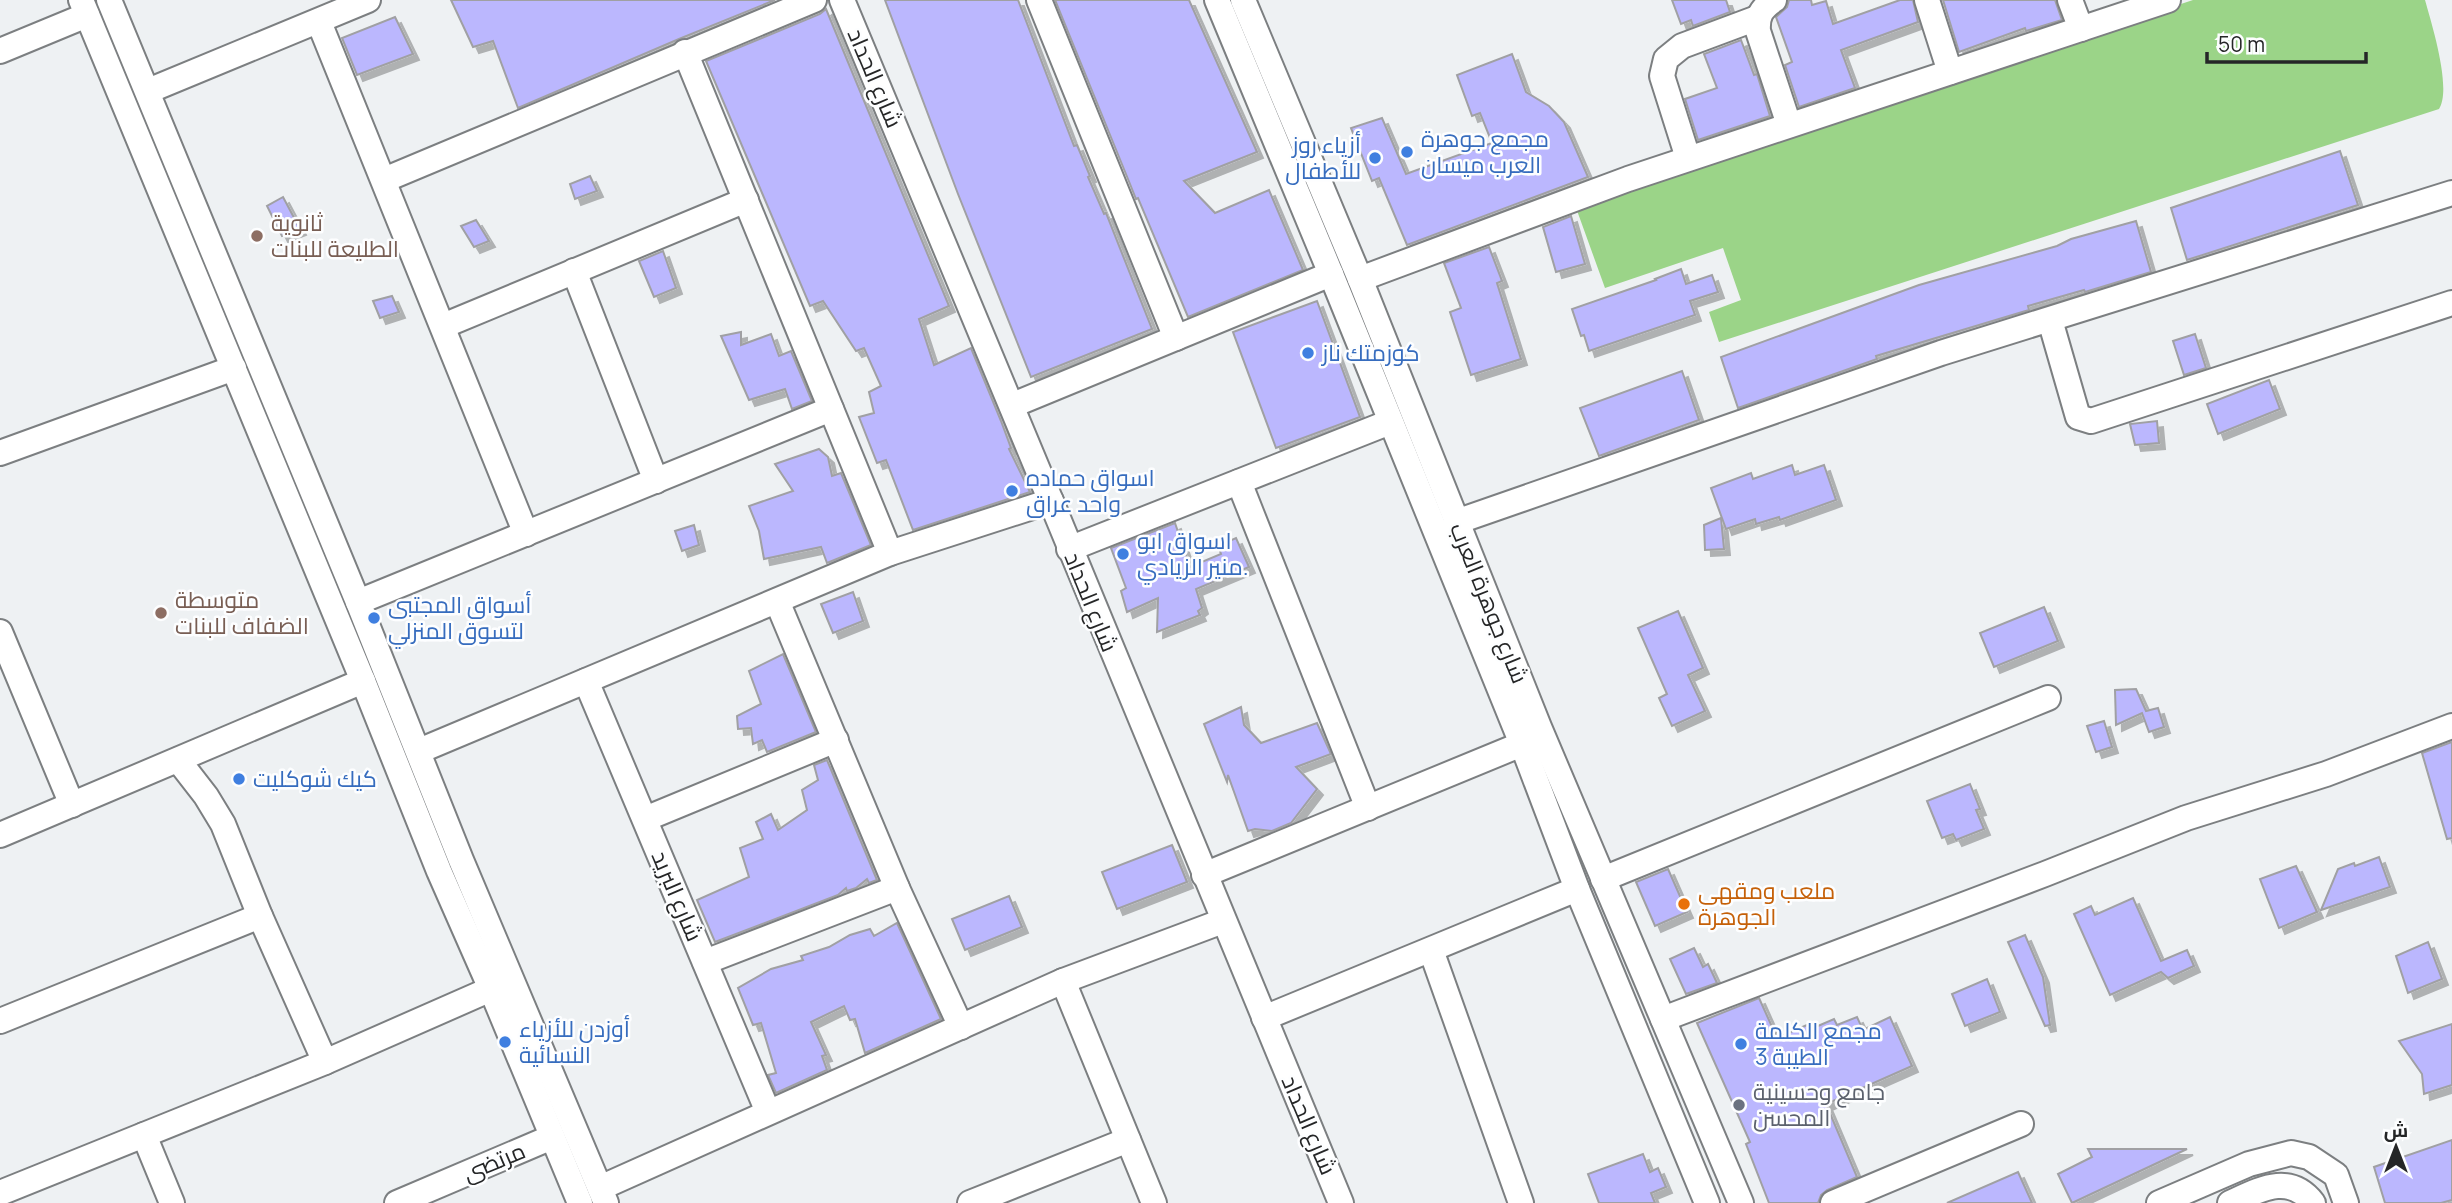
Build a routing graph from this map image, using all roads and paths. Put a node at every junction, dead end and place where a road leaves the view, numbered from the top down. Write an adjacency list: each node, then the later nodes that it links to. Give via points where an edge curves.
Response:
1 (109, 0): 18 (street)
2 (368, 0): 13 (street)
3 (814, 0): 16 (street)
4 (842, 0): 32 (street, شارع الحداد)
5 (1039, 0): 30 (street)
6 (1216, 0): 25 (street, شارع جوهرة العرب)
7 (1244, 0): 26 (street, شارع جوهرة العرب)
8 (1927, 0): 17 (street)
9 (2070, 0): 14 (street)
10 (2168, 0): 14 (street)
11 (84, 7): 15 (street); 31 (street)
12 (1765, 9): 19 (street, via 1758,31); 20 (street, via 1682,46 1666,58 1662,76)
13 (319, 22): 18 (street); 21 (street)
14 (2081, 29): 17 (street)
15 (0, 51)
16 (685, 52): 21 (street); 23 (street)
17 (1950, 72): 19 (street)
18 (148, 91): 44 (street)
19 (1788, 125): 20 (street)
20 (1688, 159): 26 (street)
21 (384, 180): 29 (street)
22 (2452, 193): 28 (street)
23 (746, 200): 24 (street); 33 (street)
24 (574, 271): 29 (street); 36 (street)
25 (1331, 274): 30 (street); 34 (street, شارع جوهرة العرب)
26 (1360, 279): 39 (street, شارع جوهرة العرب)
27 (2452, 303): 28 (street, via 2091,421 2078,416)
28 (2050, 320): 39 (street)
29 (443, 326): 40 (street)
30 (1176, 338): 32 (street)
31 (234, 368): 35 (street); 46 (street)
32 (1013, 405): 38 (street, شارع الحداد)
33 (831, 410): 36 (street); 42 (street)
34 (1390, 422): 37 (street); 51 (street, شارع جوهرة العرب)
35 (0, 453)
36 (656, 481): 40 (street)
37 (1239, 482): 41 (street); 55 (street)
38 (1051, 501): 41 (street, شارع الحداد); 42 (street)
39 (1456, 522): 60 (street, شارع جوهرة العرب)
40 (526, 534): 44 (street)
41 (1069, 548): 59 (street, شارع الحداد)
42 (890, 553): 43 (street)
43 (777, 601): 47 (street); 50 (street)
44 (358, 602): 52 (street)
45 (0, 632): 54 (street)
46 (363, 681): 53 (street); 58 (street)
47 (586, 681): 52 (street); 56 (street, شارع البريد)
48 (2049, 698): 60 (street)
49 (2452, 726): 71 (street, via 2326,774 2186,818)
50 (836, 740): 56 (street); 61 (street)
51 (1522, 744): 55 (street); 62 (street, شارع جوهرة العرب)
52 (419, 751): 58 (street)
53 (178, 760): 54 (street); 63 (street, via 223,824)
54 (72, 805): 57 (street)
55 (1368, 808): 59 (street)
56 (645, 819): 67 (street, شارع البريد)
57 (0, 835)
58 (450, 865): 64 (street)
59 (1204, 875): 65 (street, شارع الحداد)
60 (1603, 879): 71 (street, شارع جوهرة العرب)
61 (897, 888): 67 (street); 73 (street)
62 (1577, 889): 66 (street); 89 (street, شارع جوهرة العرب)
63 (260, 916): 72 (street); 74 (street)
64 (474, 921): 69 (street); 81 (street)
65 (1223, 921): 68 (street); 70 (street, شارع الحداد)
66 (1431, 950): 70 (street); 88 (street)
67 (705, 962): 75 (street, شارع البريد)
68 (1063, 981): 73 (street); 79 (street)
69 (491, 989): 74 (street); 78 (street)
70 (1264, 1018): 87 (street, شارع الحداد)
71 (1663, 1019): 90 (street, شارع جوهرة العرب)
72 (0, 1021)
73 (961, 1027): 75 (street)
74 (325, 1062): 77 (street)
75 (768, 1112): 81 (street)
76 (2021, 1124): 91 (street)
77 (144, 1135): 80 (street); 82 (street)
78 (552, 1138): 83 (street, مرتضى); 84 (street)
79 (1128, 1140): 85 (street); 86 (street)
80 (0, 1193)
81 (603, 1196)
82 (172, 1203)
83 (397, 1203)
84 (580, 1203)
85 (970, 1203)
86 (1154, 1203)
87 (1341, 1203)
88 (1521, 1203)
89 (1707, 1203)
90 (1741, 1203)
91 (1833, 1203)
92 (2159, 1203): 95 (street, via 2249,1164 2291,1153 2309,1157 2336,1175)
93 (2230, 1203): 94 (street, via 2262,1188 2285,1185 2304,1192)
94 (2313, 1203)
95 (2346, 1203)

